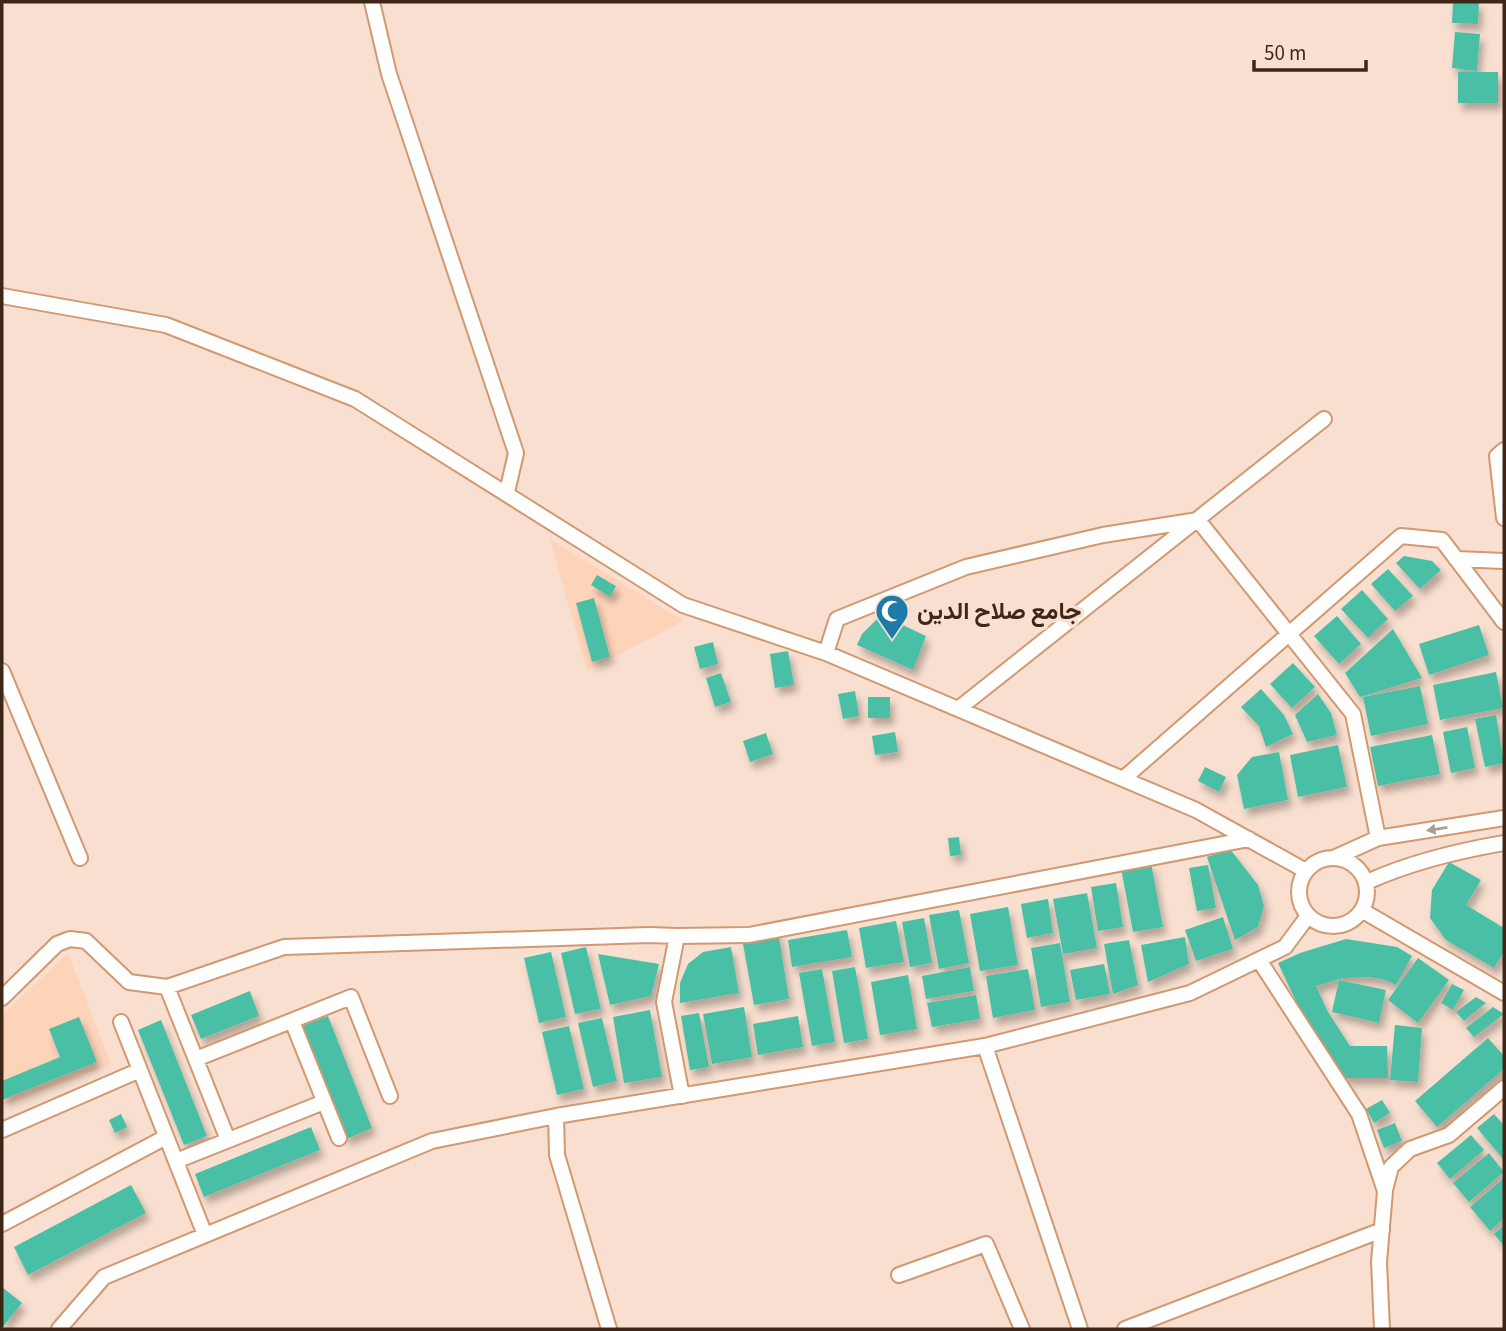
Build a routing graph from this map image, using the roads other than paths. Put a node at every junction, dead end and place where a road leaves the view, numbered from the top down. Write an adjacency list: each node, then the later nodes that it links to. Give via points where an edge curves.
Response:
1 (372, 2): 5 (street, via 388,74 516,453)
2 (2, 296): 5 (street, via 166,325 355,399)
3 (1324, 419): 7 (street)
4 (1504, 450): 6 (street, via 1497,456)
5 (507, 492): 12 (street, via 683,605)
6 (1504, 518)
7 (1198, 520): 11 (street); 12 (street, via 1102,535 965,568 837,619); 14 (street)
8 (1456, 559): 9 (street); 10 (street); 11 (street, via 1441,540 1401,536)
9 (1504, 561)
10 (1504, 622)
11 (1289, 634): 15 (street); 17 (street, via 1353,714)
12 (826, 653): 14 (street)
13 (2, 671): 20 (street)
14 (958, 709): 15 (street)
15 (1123, 779): 18 (street)
16 (1504, 817): 17 (street, one-way to 17)
17 (1378, 838): 21 (street)
18 (1249, 839): 22 (street); 26 (street, via 749,935)
19 (1504, 843): 23 (street, via 1454,852)
20 (80, 858)
21 (1336, 858): 22 (street, via 1314,863); 23 (street, via 1349,861)
22 (1306, 871): 25 (street, via 1299,894)
23 (1367, 882): 24 (street)
24 (1363, 911): 25 (street, via 1337,927 1316,923); 29 (street)
25 (1308, 916): 27 (street, via 1285,947)
26 (677, 936): 28 (street, via 284,947); 38 (street, via 664,1002)
27 (1259, 960): 33 (street, via 1190,993); 46 (street, via 1359,1114)
28 (167, 987): 30 (street, via 128,982 86,941 70,939 57,944); 34 (street)
29 (1504, 993)
30 (2, 998)
31 (292, 1021): 34 (street); 37 (street, via 351,998); 39 (street)
32 (121, 1022): 35 (street)
33 (985, 1046): 38 (street); 54 (street)
34 (195, 1059): 44 (street)
35 (139, 1070): 41 (street); 42 (street)
36 (1504, 1088): 46 (street, via 1449,1135 1410,1149 1391,1167)
37 (390, 1096)
38 (682, 1096): 40 (street)
39 (324, 1102): 43 (street); 44 (street)
40 (556, 1116): 49 (street, via 432,1141); 52 (street, via 557,1155)
41 (2, 1130)
42 (166, 1137): 45 (street); 47 (street)
43 (339, 1138)
44 (228, 1140): 45 (street)
45 (176, 1161): 49 (street)
46 (1385, 1191): 48 (street)
47 (2, 1224)
48 (1382, 1230): 55 (street); 56 (street)
49 (205, 1235): 51 (street, via 104,1277)
50 (899, 1275): 53 (street, via 986,1244)
51 (59, 1329)
52 (609, 1329)
53 (1022, 1329)
54 (1080, 1329)
55 (1125, 1329)
56 (1382, 1329)

